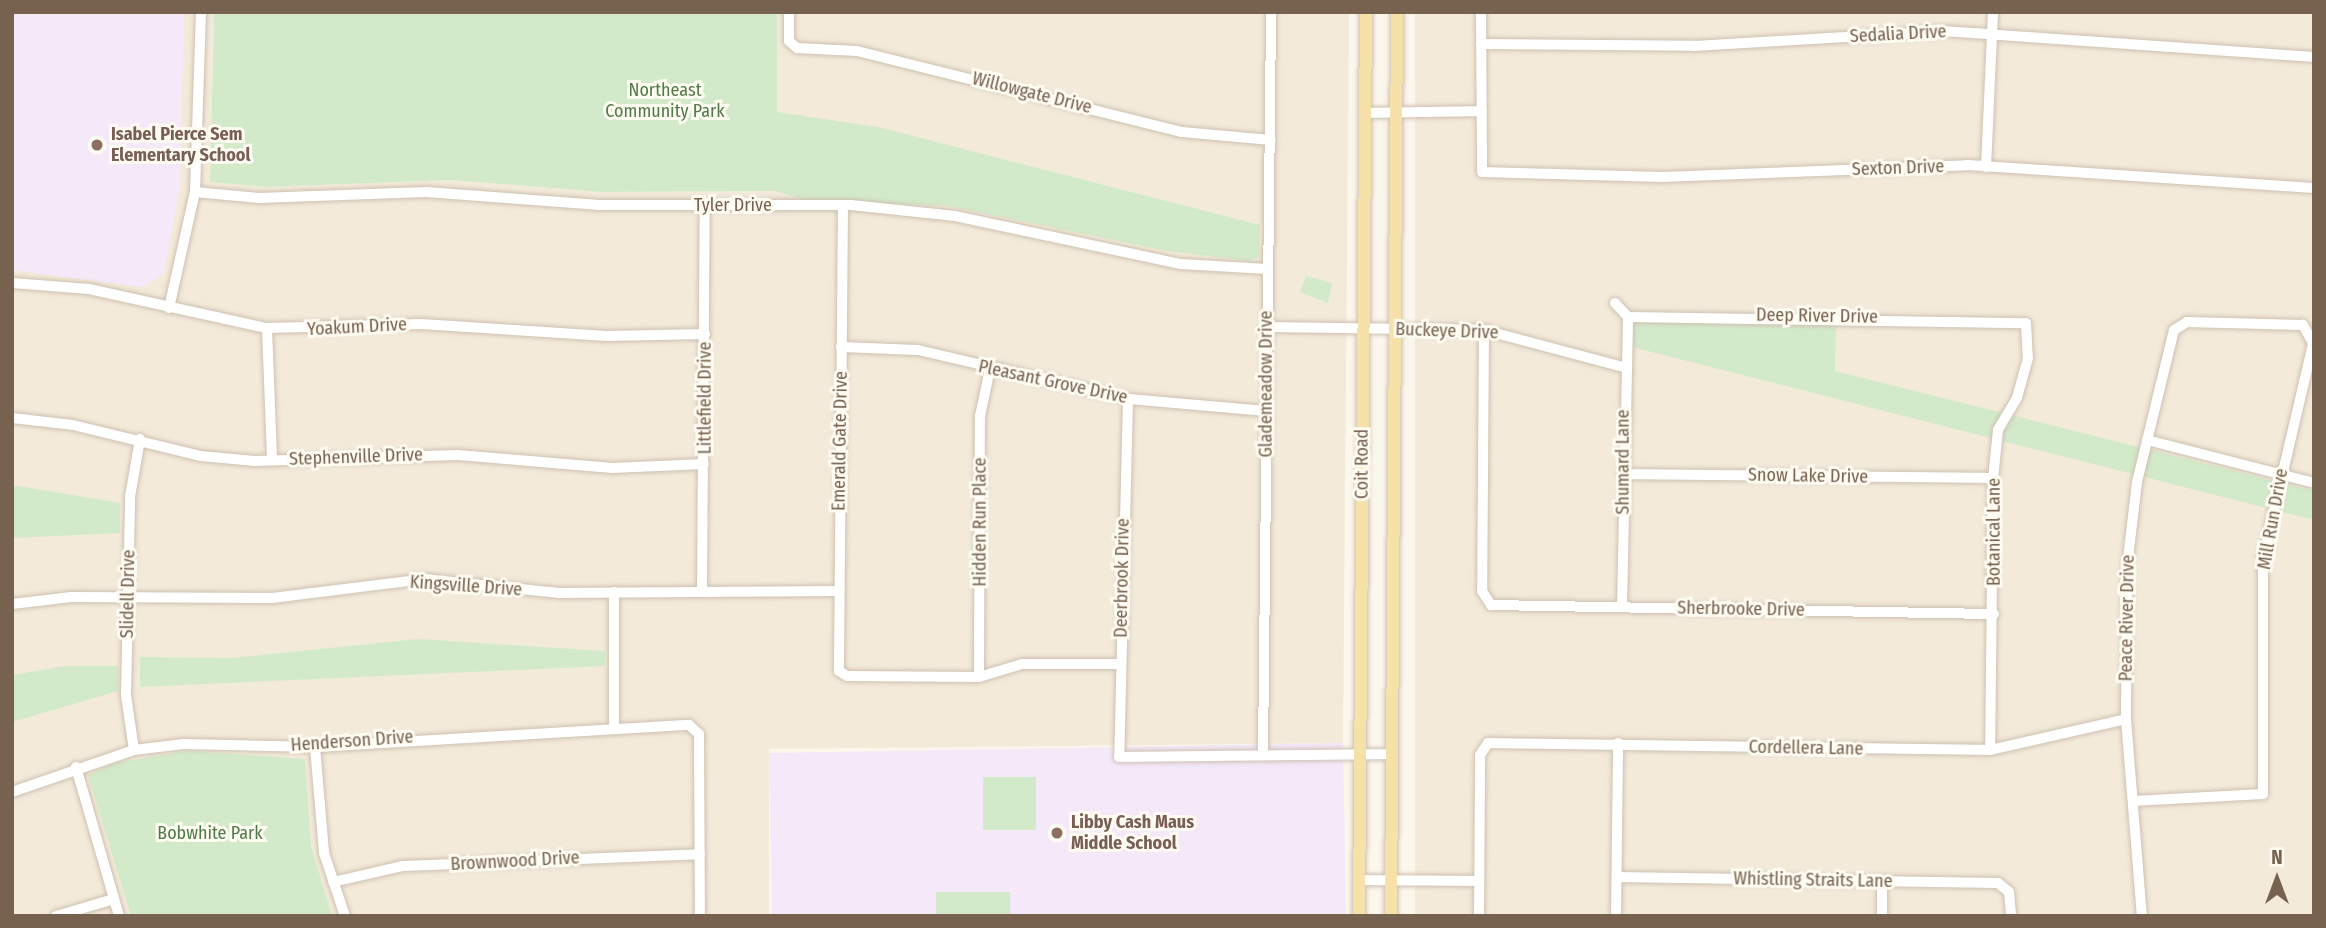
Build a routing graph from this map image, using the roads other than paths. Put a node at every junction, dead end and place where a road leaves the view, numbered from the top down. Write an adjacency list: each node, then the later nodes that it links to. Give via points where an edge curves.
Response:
1 (201, 12): 17 (street)
2 (789, 12): 14 (street, Willowgate Drive, via 792,46 857,51 1182,132)
3 (1271, 12): 14 (street, Glademeadow Drive)
4 (1366, 12): 13 (main road, Coit Road)
5 (1397, 12): 12 (main road, Coit Road)
6 (1481, 12): 9 (street)
7 (1993, 12): 8 (street)
8 (1992, 33): 9 (street, Sedalia Drive, via 1694,46); 10 (street, Sedalia Drive); 15 (street)
9 (1481, 44): 11 (street)
10 (2314, 57)
11 (1482, 111): 12 (street); 15 (street, Sexton Drive, via 1482,172 1662,177)
12 (1397, 112): 13 (street); 30 (main road, Coit Road)
13 (1366, 113): 29 (main road, Coit Road)
14 (1271, 140): 20 (street, Glademeadow Drive)
15 (1986, 167): 16 (street, Sexton Drive)
16 (2314, 188)
17 (195, 192): 18 (street, Tyler Drive, via 259,198 426,192); 23 (street)
18 (705, 205): 19 (street, Tyler Drive); 32 (street, Littlefield Drive)
19 (843, 205): 20 (street, Tyler Drive, via 955,216 1181,264); 33 (street, Emerald Gate Drive)
20 (1267, 269): 27 (street, Glademeadow Drive)
21 (12, 283): 23 (street, Yoakum Drive, via 89,289)
22 (1615, 303): 24 (street)
23 (169, 309): 28 (street, Yoakum Drive)
24 (1628, 317): 25 (street, Deep River Drive); 34 (street, Shumard Lane)
25 (2026, 323): 45 (street, Botanical Lane, via 2028,358 2017,398 1998,430)
26 (2178, 326): 40 (street, Peace River Drive); 44 (street, Mill Run Drive, via 2299,324 2311,330)
27 (1266, 327): 29 (street, Buckeye Drive); 37 (street, Glademeadow Drive)
28 (267, 328): 32 (street, Yoakum Drive, via 421,324 607,335); 41 (street)
29 (1363, 329): 30 (street, Buckeye Drive); 62 (main road, Coit Road)
30 (1397, 330): 31 (street, Buckeye Drive); 63 (main road, Coit Road)
31 (1483, 330): 34 (street, Buckeye Drive, via 1524,336 1596,365); 52 (street, Sherbrooke Drive, via 1482,591 1489,603)
32 (705, 334): 42 (street, Littlefield Drive)
33 (841, 347): 35 (street, Pleasant Grove Drive, via 918,351); 47 (street, Emerald Gate Drive)
34 (1623, 367): 43 (street, Shumard Lane)
35 (990, 369): 36 (street, Pleasant Grove Drive); 55 (street, Hidden Run Place, via 980,416)
36 (1128, 399): 37 (street, Pleasant Grove Drive); 54 (street, Deerbrook Drive)
37 (1266, 411): 64 (street, Glademeadow Drive)
38 (12, 418): 39 (street, Stephenville Drive)
39 (140, 439): 41 (street, Stephenville Drive, via 201,456); 50 (street, Slidell Drive, via 130,497)
40 (2147, 440): 44 (street); 56 (street, Peace River Drive, via 2130,524)
41 (272, 460): 42 (street, Stephenville Drive, via 458,455 612,468)
42 (704, 464): 49 (street, Littlefield Drive)
43 (1623, 474): 45 (street, Snow Lake Drive); 52 (street, Shumard Lane)
44 (2280, 474): 46 (street); 67 (street, Mill Run Drive, via 2263,557 2262,796)
45 (1993, 478): 53 (street, Botanical Lane)
46 (2314, 483)
47 (838, 591): 49 (street, Kingsville Drive); 55 (street, Emerald Gate Drive, via 836,664 843,675)
48 (614, 592): 49 (street, Kingsville Drive); 50 (street, Kingsville Drive, via 559,593 424,579 272,598); 57 (street)
49 (702, 592)
50 (128, 598): 51 (street, Kingsville Drive); 60 (street, Slidell Drive, via 126,695)
51 (12, 604)
52 (1622, 607): 53 (street, Sherbrooke Drive)
53 (1994, 614): 61 (street, Botanical Lane)
54 (1121, 664): 55 (street, via 1022,664); 64 (street, Deerbrook Drive, via 1119,757)
55 (979, 677)
56 (2126, 719): 61 (street, Cordellera Lane); 67 (street, Peace River Drive)
57 (614, 727): 59 (street, Henderson Drive); 68 (street, Henderson Drive, via 699,728)
58 (1618, 743): 61 (street, Cordellera Lane); 69 (street); 72 (street, Cordellera Lane, via 1482,747)
59 (315, 747): 60 (street, Henderson Drive, via 223,743); 74 (street, via 320,828)
60 (134, 750): 65 (street, Henderson Drive)
61 (1990, 750)
62 (1361, 754): 63 (street); 64 (street); 70 (main road, Coit Road)
63 (1393, 754): 71 (main road, Coit Road)
64 (1263, 755)
65 (76, 768): 66 (street, Henderson Drive); 75 (street)
66 (12, 792)
67 (2133, 801): 86 (street, Peace River Drive)
68 (700, 854): 74 (street, Brownwood Drive, via 403,866); 79 (street)
69 (1617, 877): 73 (street, Whistling Straits Lane); 83 (street)
70 (1359, 880): 71 (street); 80 (main road, Coit Road)
71 (1392, 880): 72 (street); 81 (main road, Coit Road)
72 (1479, 881): 82 (street)
73 (1882, 881): 84 (street); 85 (street, Whistling Straits Lane, via 1998,883 2007,889)
74 (333, 882): 78 (street)
75 (114, 899): 76 (street); 77 (street)
76 (57, 916)
77 (119, 916)
78 (345, 916)
79 (700, 916)
80 (1359, 916)
81 (1391, 916)
82 (1479, 916)
83 (1616, 916)
84 (1882, 916)
85 (2011, 916)
86 (2143, 916)

